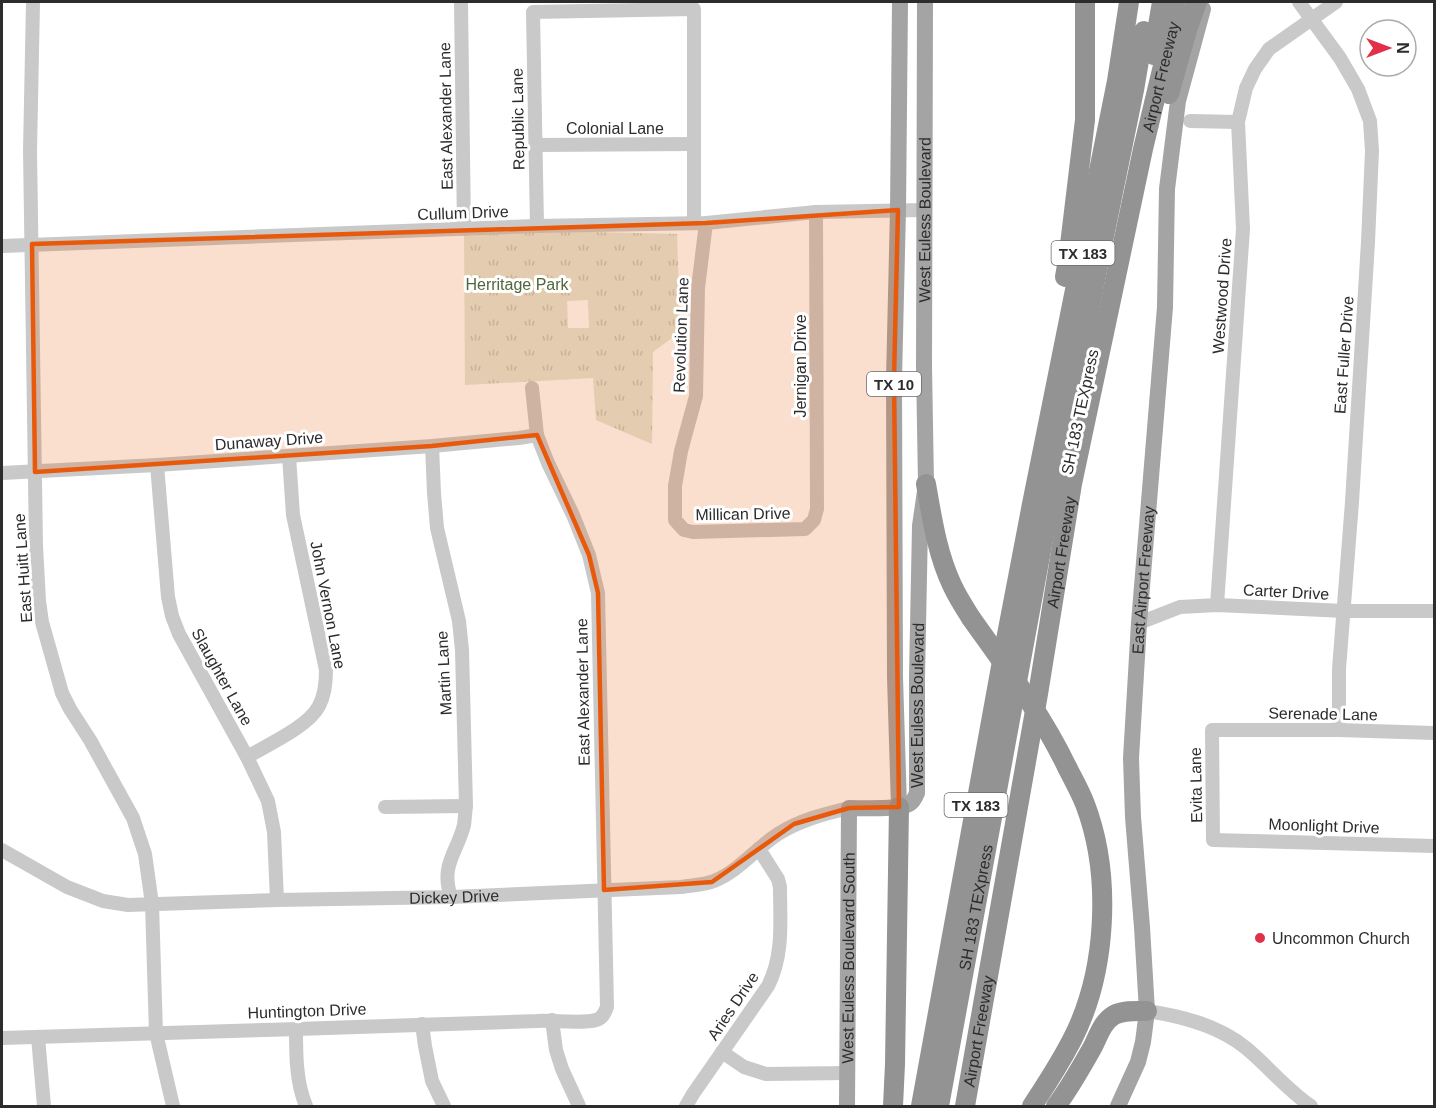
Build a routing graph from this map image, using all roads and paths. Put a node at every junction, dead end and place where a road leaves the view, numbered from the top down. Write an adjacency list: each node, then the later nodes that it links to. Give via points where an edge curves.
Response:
1 (33, 2): 26 (street, East Huitt Lane)
2 (461, 2): 25 (street, East Alexander Lane)
3 (900, 2): 20 (main road, West Euless Boulevard / TX 10)
4 (925, 2): 21 (main road, West Euless Boulevard / TX 10)
5 (1085, 2): 37 (highway, via 1084,120 1070,253 1036,441)
6 (1129, 2): 37 (highway, TX 183, via 1115,92)
7 (1148, 2): 81 (highway, SH 183 TEXpress, via 1054,480)
8 (1162, 2): 82 (highway, SH 183 TEXpress, via 1066,482)
9 (1176, 2): 36 (highway, Airport Freeway / TX 183)
10 (1197, 2): 36 (highway, via 1172,81 1087,458)
11 (1205, 2): 43 (main road, East Airport Freeway, via 1178,101 1167,189 1165,307)
12 (1299, 2): 15 (street, East Fuller Drive)
13 (1336, 2): 15 (street, Westwood Drive)
14 (620, 6): 18 (street, Revolution Lane, via 693,9); 19 (street, Republic Lane, via 533,12)
15 (1311, 18): 17 (street, Westwood Drive, via 1269,49 1246,88); 41 (street, East Fuller Drive, via 1358,89 1371,131 1368,242)
16 (1190, 121): 17 (street)
17 (1238, 122): 40 (street, Westwood Drive, via 1243,229)
18 (694, 144): 19 (street, Colonial Lane); 23 (street, Revolution Lane)
19 (536, 145): 24 (street, Republic Lane)
20 (898, 210): 21 (street, Cullum Drive); 22 (street, Cullum Drive); 44 (main road, West Euless Boulevard / TX 10, via 894,379)
21 (925, 210): 35 (main road, West Euless Boulevard / TX 10)
22 (816, 212): 23 (street, Cullum Drive); 39 (street, Jernigan Drive)
23 (700, 223): 24 (street, Cullum Drive); 38 (street, Revolution Lane, via 696,396 675,486)
24 (537, 226): 25 (street, Cullum Drive)
25 (464, 229): 26 (street, Cullum Drive)
26 (32, 244): 27 (street, Cullum Drive); 33 (street, East Huitt Lane)
27 (2, 246)
28 (532, 388): 29 (street, East Alexander Lane)
29 (537, 435): 30 (street, Dunaway Drive); 58 (street, East Alexander Lane, via 586,545 598,593)
30 (432, 446): 31 (street, Dunaway Drive); 50 (street, Martin Lane, via 437,528 462,650)
31 (289, 456): 32 (street, Dunaway Drive); 49 (street, John Vernon Lane, via 293,515 326,683 319,708 312,715 295,730)
32 (157, 465): 33 (street, Dunaway Drive); 49 (street, Slaughter Lane, via 172,616)
33 (35, 472): 34 (street, Dunaway Drive); 61 (street, East Huitt Lane, via 39,601 54,668 70,709 133,818 145,854)
34 (2, 473)
35 (926, 484): 45 (main road, West Euless Boulevard, via 920,526); 84 (highway, bridge, via 933,526 952,585 1056,742 1085,805 1095,842 1102,907 1095,974 1072,1039)
36 (1072, 484): 83 (highway, Airport Freeway / TX 183)
37 (1032, 504): 80 (highway, TX 183)
38 (675, 520): 39 (street, Millican Drive, via 684,530 693,532 805,529)
39 (814, 520)
40 (1217, 605): 41 (street, Carter Drive); 43 (street, Carter Drive, via 1180,607)
41 (1344, 611): 42 (street, Carter Drive); 47 (street, East Fuller Drive, via 1339,669)
42 (1434, 611)
43 (1139, 623): 63 (main road, East Airport Freeway, via 1131,758)
44 (896, 677): 45 (main road); 52 (main road, West Euless Boulevard / TX 10)
45 (917, 677): 52 (main road, West Euless Boulevard, via 917,793 910,804)
46 (1212, 730): 47 (street, Serenade Lane); 54 (street, Evita Lane)
47 (1340, 730): 48 (street, Serenade Lane)
48 (1434, 733)
49 (247, 757): 60 (street, Slaughter Lane, via 272,818)
50 (466, 806): 51 (street); 59 (street, Martin Lane, via 464,824 450,857 447,876)
51 (385, 807)
52 (899, 807): 53 (main road, Dickey Drive); 79 (highway)
53 (849, 808): 56 (street, Dickey Drive, via 794,825); 71 (main road, West Euless Boulevard South)
54 (1213, 840): 55 (street, Moonlight Drive)
55 (1434, 846)
56 (759, 849): 58 (street, Dickey Drive, via 712,882); 70 (street, Aries Drive, via 780,887 780,949 768,986)
57 (2, 850): 61 (street, Dickey Drive, via 67,887 103,902)
58 (604, 890): 59 (street, Dickey Drive); 62 (street, East Alexander Lane)
59 (451, 897): 60 (street, Dickey Drive)
60 (277, 900): 61 (street, Dickey Drive)
61 (152, 904): 67 (street, East Huitt Lane)
62 (607, 1006): 64 (street, Huntington Drive, via 596,1020)
63 (1147, 1011): 85 (highway, via 1127,1012 1109,1020); 86 (main road, East Airport Freeway, via 1138,1062); 87 (street, via 1173,1015 1221,1032 1244,1046)
64 (552, 1020): 65 (street, Huntington Drive); 76 (street, via 556,1050)
65 (422, 1024): 66 (street, Huntington Drive); 75 (street, via 432,1081)
66 (296, 1029): 67 (street, Huntington Drive); 74 (street, via 297,1069)
67 (156, 1033): 68 (street, Huntington Drive); 73 (street, East Huitt Lane)
68 (38, 1037): 69 (street, Huntington Drive); 72 (street)
69 (2, 1038)
70 (722, 1052): 71 (street, via 744,1067 766,1074); 77 (street, Aries Drive)
71 (847, 1073): 78 (main road, West Euless Boulevard South)
72 (44, 1107)
73 (173, 1107)
74 (306, 1107)
75 (444, 1107)
76 (579, 1107)
77 (686, 1107)
78 (847, 1107)
79 (894, 1107)
80 (921, 1107)
81 (939, 1107)
82 (952, 1107)
83 (965, 1107)
84 (1032, 1107)
85 (1056, 1107)
86 (1118, 1107)
87 (1311, 1107)

